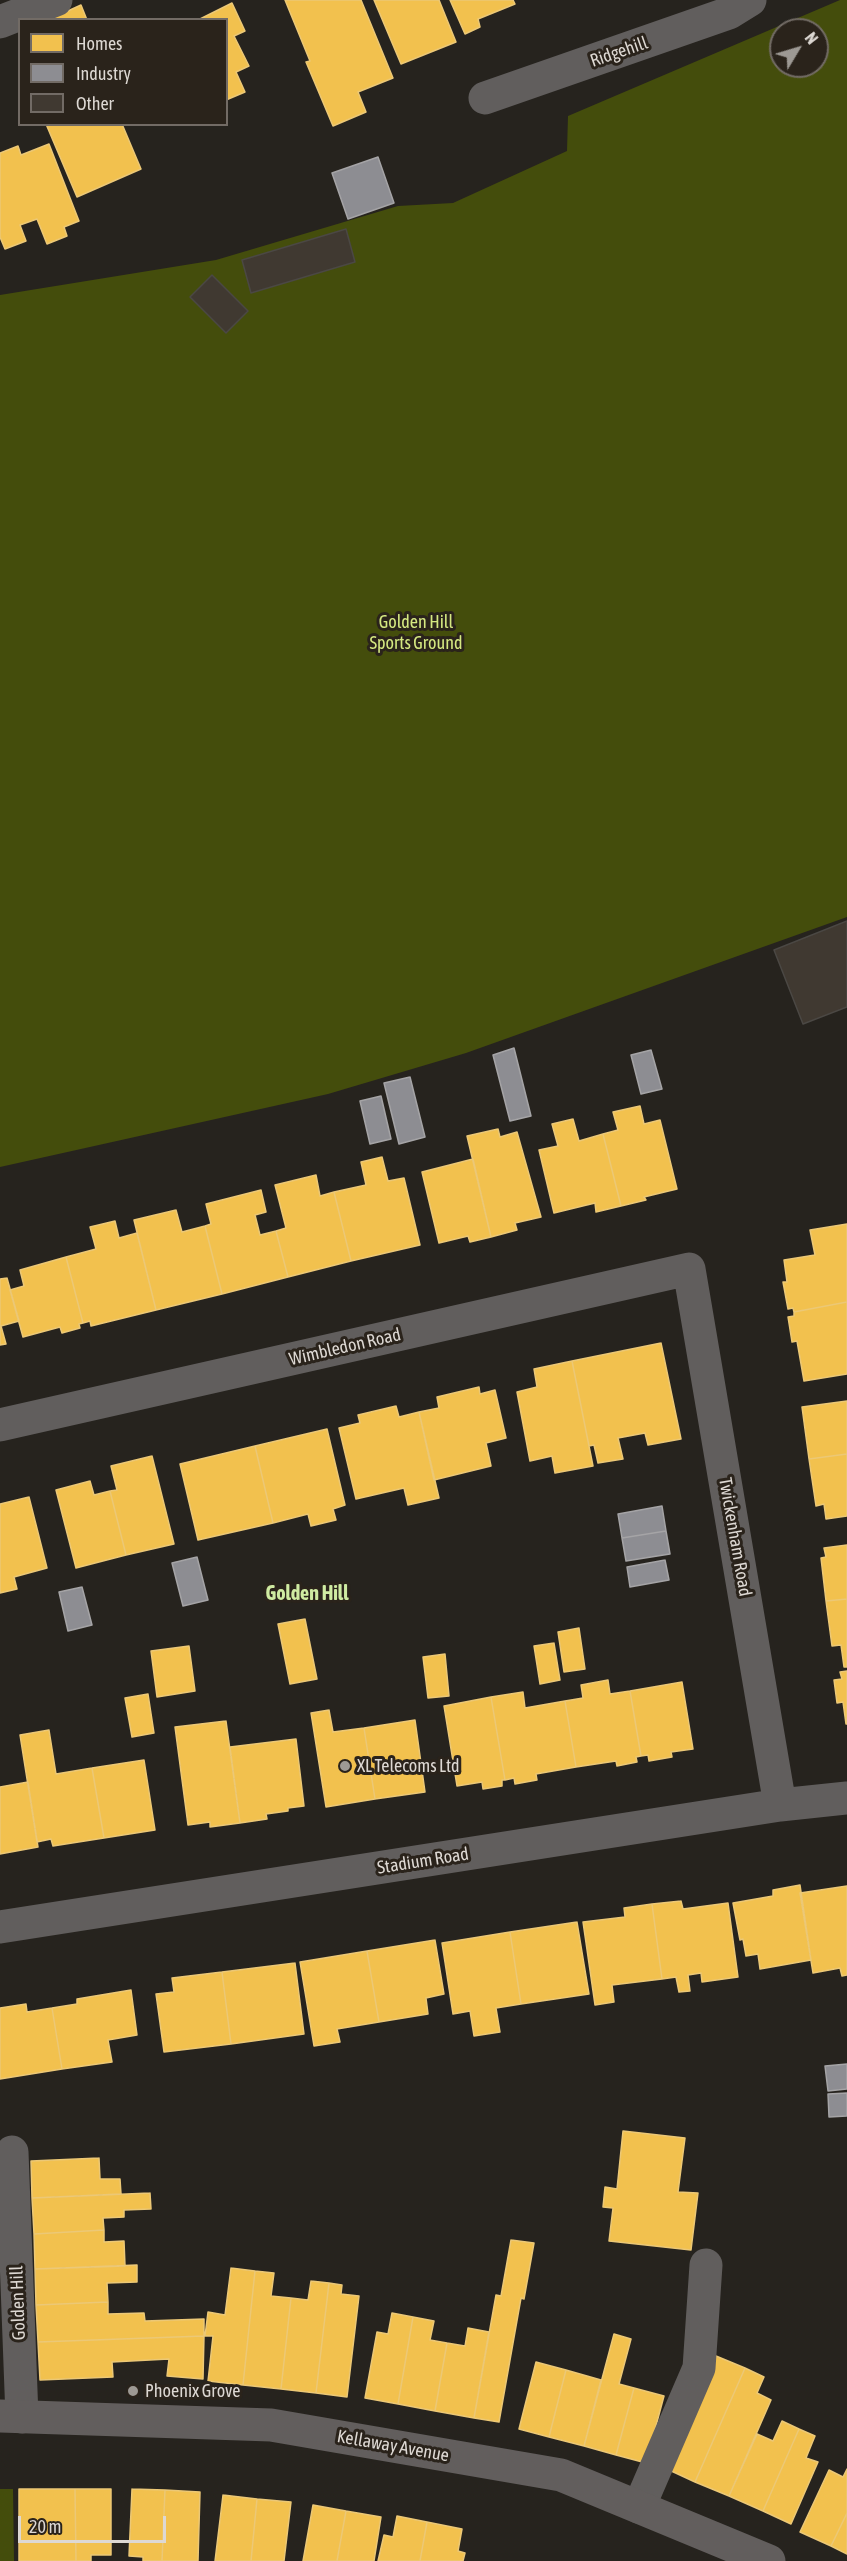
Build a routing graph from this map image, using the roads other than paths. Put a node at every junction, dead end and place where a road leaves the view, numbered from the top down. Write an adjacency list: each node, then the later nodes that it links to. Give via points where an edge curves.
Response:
1 (750, 0): 4 (street, Ridgehill, via 729,13)
2 (43, 5): 3 (street)
3 (0, 22)
4 (485, 98)
5 (689, 1269): 6 (street, Wimbledon Road); 8 (street, Twickenham Road)
6 (0, 1425)
7 (847, 1798): 8 (street, Stadium Road)
8 (780, 1805): 9 (street, Stadium Road)
9 (0, 1927)
10 (12, 2152): 12 (street, Golden Hill)
11 (706, 2265): 13 (street, via 699,2368)
12 (11, 2417): 13 (main road, Kellaway Avenue, via 271,2426 561,2475)
13 (639, 2507): 14 (main road, Kellaway Avenue)
14 (769, 2561)

